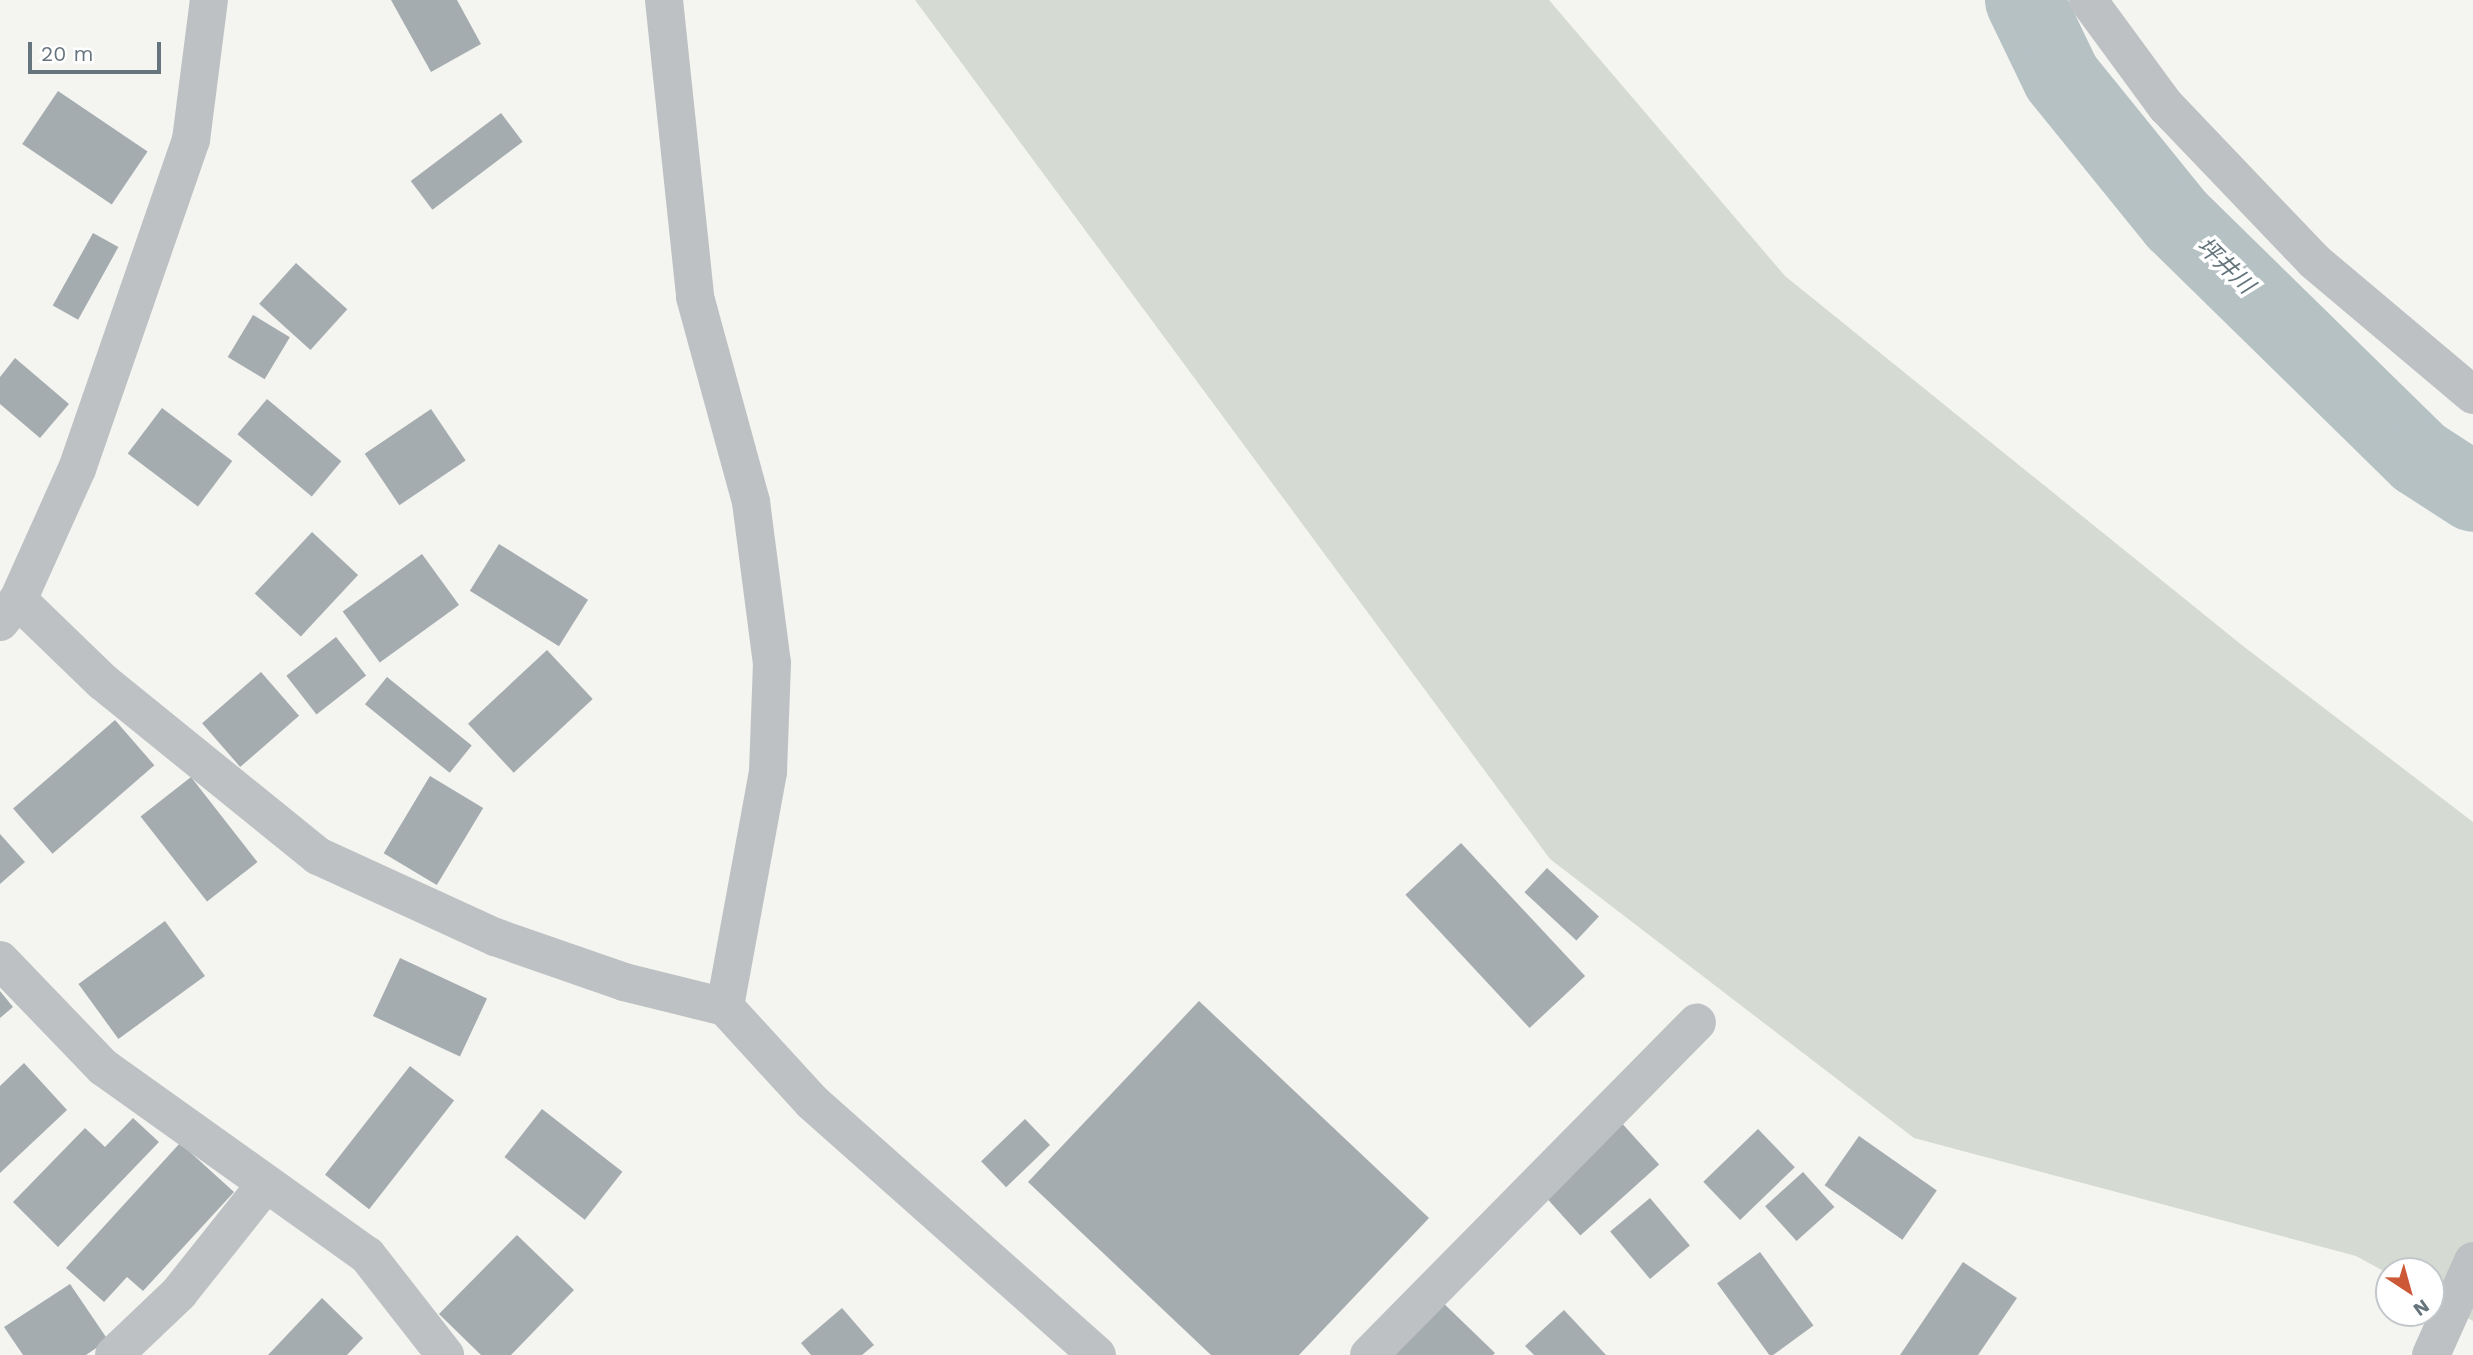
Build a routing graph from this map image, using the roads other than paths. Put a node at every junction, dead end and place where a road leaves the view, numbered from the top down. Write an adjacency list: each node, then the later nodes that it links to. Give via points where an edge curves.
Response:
1 (209, 0): 5 (street, via 191,140 77,469)
2 (664, 0): 7 (street, via 695,297 751,502 772,663 768,772)
3 (2088, 0): 4 (street, via 2166,106 2314,261)
4 (2473, 396)
5 (9, 611): 7 (street, via 318,856 495,937 624,982)
6 (0, 960): 9 (street, via 103,1067)
7 (725, 1007): 13 (street, via 812,1102)
8 (1696, 1022): 14 (street)
9 (265, 1185): 11 (street, via 179,1293); 12 (street, via 367,1255)
10 (2473, 1261): 15 (street)
11 (114, 1355)
12 (445, 1355)
13 (1097, 1355)
14 (1368, 1355)
15 (2431, 1355)

